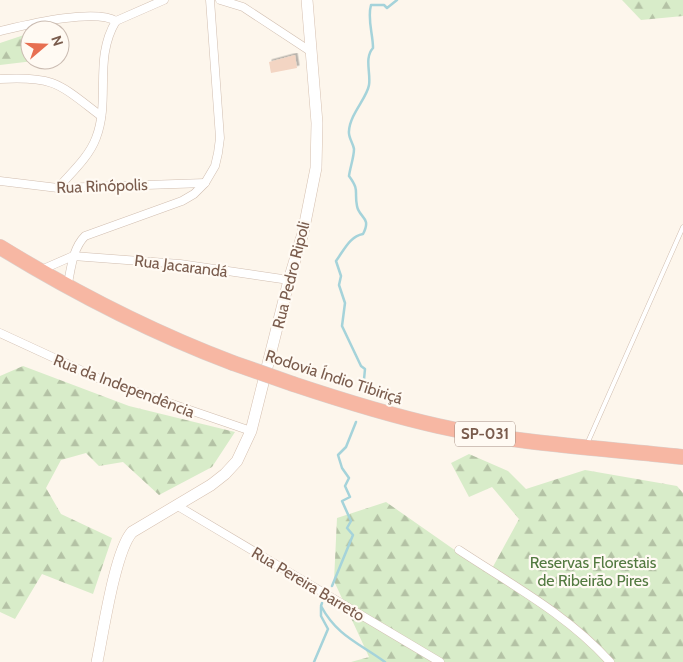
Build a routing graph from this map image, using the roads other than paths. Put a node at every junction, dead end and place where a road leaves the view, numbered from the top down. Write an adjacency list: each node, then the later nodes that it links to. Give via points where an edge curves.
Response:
1 (164, 0): 5 (street)
2 (210, 0): 11 (street, via 220,138 215,166)
3 (220, 0): 7 (street, via 243,7)
4 (306, 0): 7 (street, Rua Pedro Ripoli)
5 (116, 21): 6 (street, via 101,15); 9 (street, via 105,44)
6 (0, 31)
7 (310, 51): 17 (street, Rua Pedro Ripoli, via 317,123 316,168 303,233)
8 (0, 79): 9 (street, via 17,77 50,81 68,90)
9 (101, 116): 12 (street, via 93,144)
10 (0, 181): 12 (street, Rua Rinópolis)
11 (205, 183): 12 (street, Rua Rinópolis); 15 (street, via 182,201 85,236)
12 (58, 188)
13 (683, 227): 21 (lane)
14 (0, 247): 16 (highway, Rodovia Índio Tibiriçá / SP-031)
15 (73, 256): 16 (street); 17 (street, Rua Jacarandá, via 180,264); 18 (street)
16 (40, 271): 18 (highway, Rodovia Índio Tibiriçá / SP-031)
17 (289, 280): 20 (street, Rua Pedro Ripoli)
18 (67, 288): 21 (highway, Rodovia Índio Tibiriçá / SP-031, bridge, via 154,331 233,363 356,404 439,426)
19 (0, 333): 20 (street, Rua da Independência, via 102,380)
20 (251, 431): 23 (street, Rua Pedro Ripoli, via 242,453 225,474)
21 (586, 446): 22 (highway, Rodovia Índio Tibiriçá / SP-031)
22 (683, 457)
23 (176, 505): 25 (street, Rua Pedro Ripoli, via 132,532 123,545); 26 (street, Rua Pereira Barreto)
24 (459, 550): 27 (street, via 557,614 593,643)
25 (97, 662)
26 (440, 662)
27 (610, 662)

